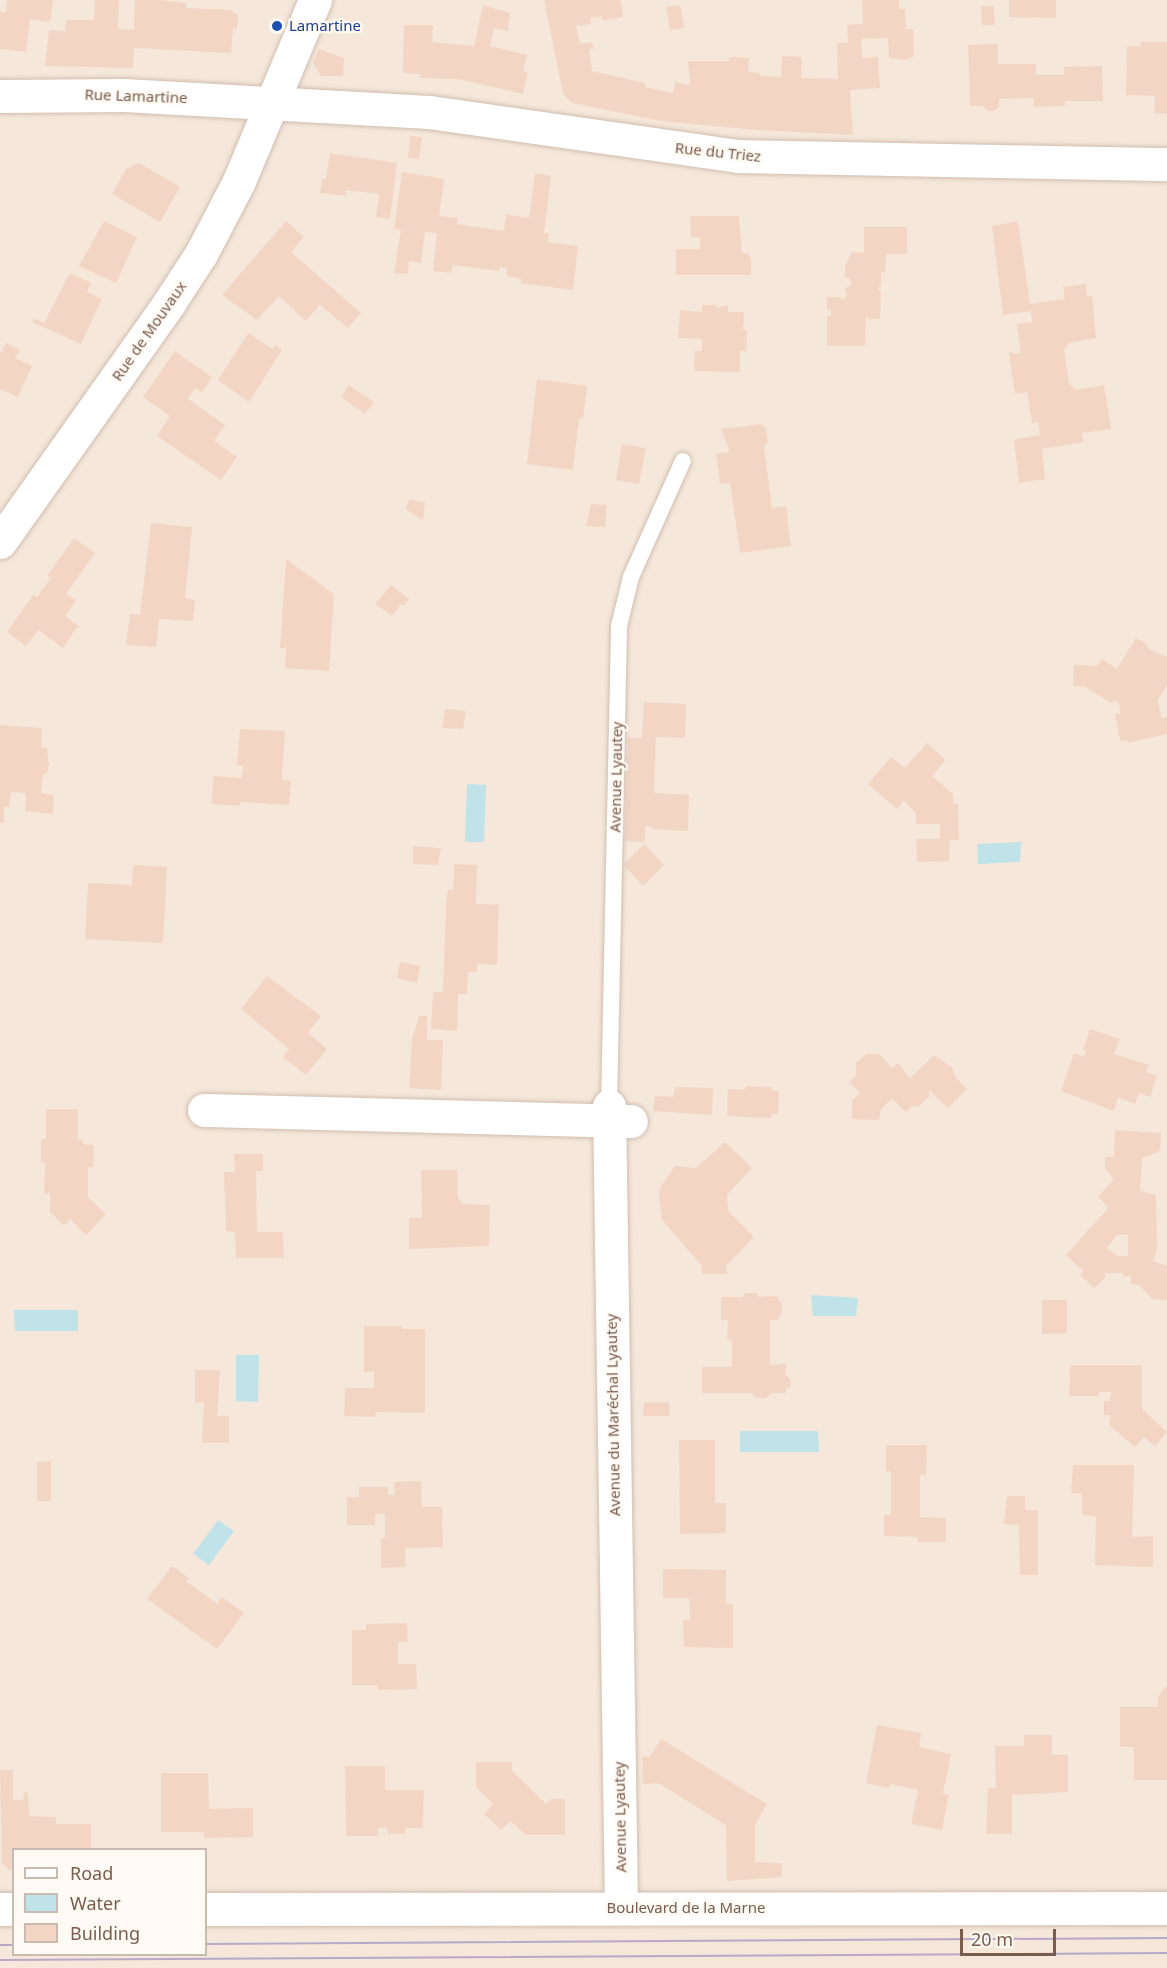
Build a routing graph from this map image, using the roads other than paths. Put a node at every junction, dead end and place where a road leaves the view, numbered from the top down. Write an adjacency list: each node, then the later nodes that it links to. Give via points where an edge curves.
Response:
1 (315, 0): 3 (street, Rue de Mouvaux)
2 (0, 96): 3 (street, Rue Lamartine, via 124,95)
3 (272, 104): 4 (street, Rue du Triez, via 429,112 738,156); 6 (street, Rue de Mouvaux, via 225,210 186,279)
4 (1167, 164)
5 (682, 461): 8 (lane, Avenue Lyautey, via 631,577 619,626)
6 (0, 542)
7 (204, 1110): 8 (street)
8 (617, 1116): 9 (street, Avenue du Maréchal Lyautey)
9 (618, 1725): 10 (street, Avenue Lyautey)
10 (621, 1908): 11 (street, Boulevard de la Marne); 12 (street, Boulevard de la Marne)
11 (1167, 1908)
12 (207, 1909)

